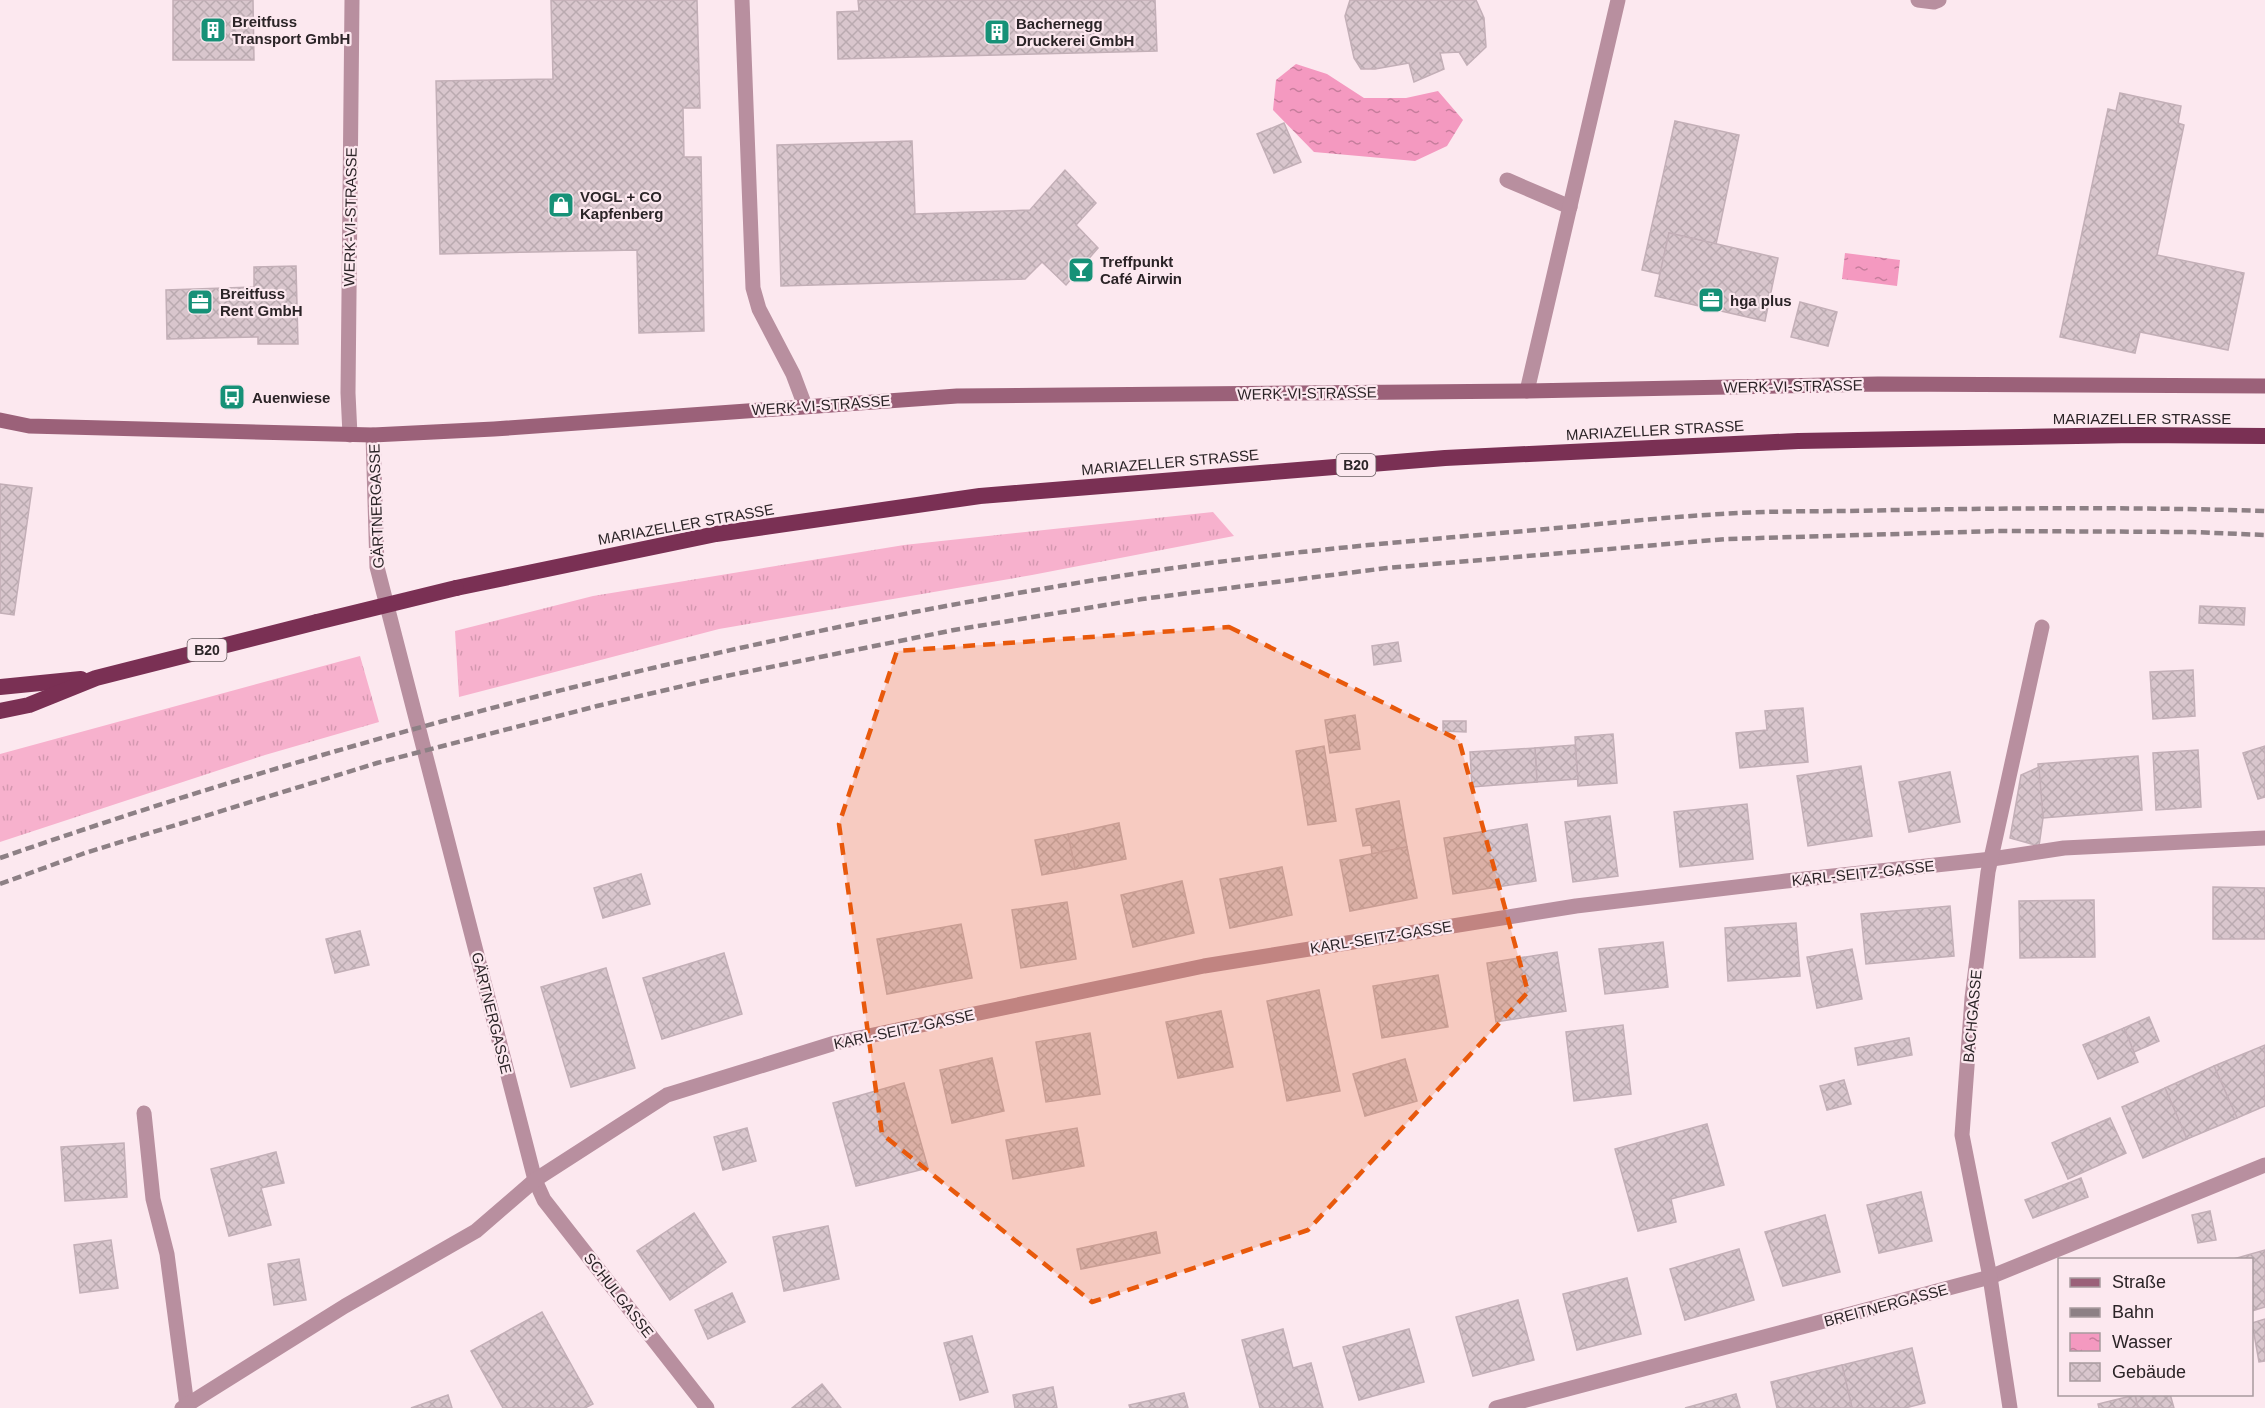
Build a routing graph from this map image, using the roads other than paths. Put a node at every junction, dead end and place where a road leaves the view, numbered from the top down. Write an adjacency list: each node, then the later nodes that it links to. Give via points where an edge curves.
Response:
1 (352, 0): 12 (street, WERK-VI-STRASSE)
2 (741, 0): 10 (street, via 753,288)
3 (1618, 0): 7 (street)
4 (1918, 0): 5 (street)
5 (1939, 0)
6 (1507, 180): 7 (street)
7 (1570, 207): 9 (street)
8 (2265, 386): 9 (main road, WERK-VI-STRASSE, via 1878,384)
9 (1527, 391): 10 (main road, WERK-VI-STRASSE, via 957,396)
10 (805, 406): 13 (main road, WERK-VI-STRASSE)
11 (0, 420): 12 (main road, WERK-VI-STRASSE, via 29,426)
12 (350, 435): 13 (main road, WERK-VI-STRASSE)
13 (373, 435): 23 (street, GÄRTNERGASSE, via 377,567)
14 (2265, 436): 16 (highway, MARIAZELLER STRASSE / B20, bridge, via 1775,442 1445,458 980,496 716,534 456,588)
15 (2042, 627): 20 (street, BACHGASSE)
16 (96, 678): 17 (highway, MARIAZELLER STRASSE / B20); 18 (highway, MARIAZELLER STRASSE / B20, via 29,705)
17 (0, 687)
18 (0, 711)
19 (2265, 838): 20 (street, KARL-SEITZ-GASSE, via 2064,848)
20 (1992, 859): 23 (street, KARL-SEITZ-GASSE, via 1564,908 1204,966 835,1043 667,1095); 24 (street, BACHGASSE, via 1972,998 1962,1135)
21 (144, 1113): 25 (street, via 153,1199 167,1254)
22 (2265, 1165): 24 (street, BREITNERGASSE)
23 (535, 1180): 25 (street, via 476,1231 345,1305); 26 (street, SCHULGASSE, via 544,1200)
24 (1990, 1277): 27 (street, BREITNERGASSE); 28 (street, BACHGASSE)
25 (185, 1407)
26 (707, 1408)
27 (1496, 1408)
28 (2010, 1408)

